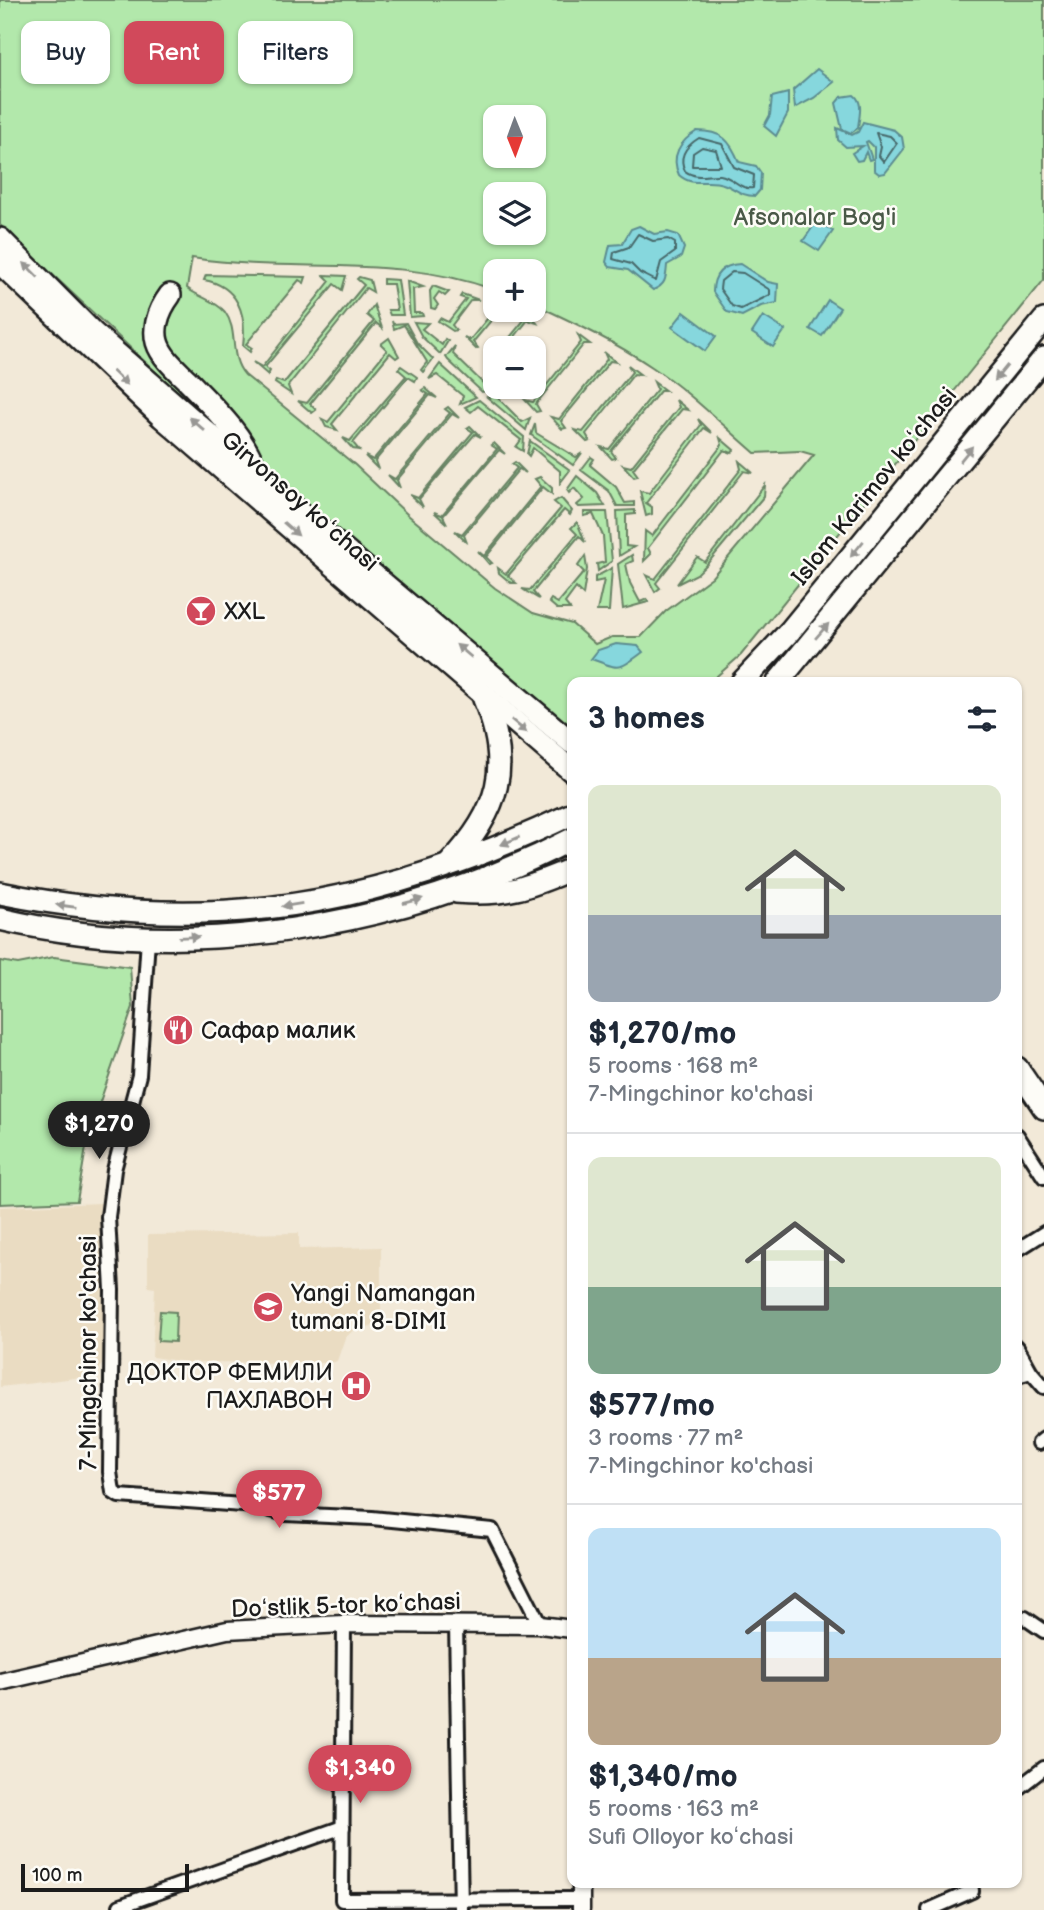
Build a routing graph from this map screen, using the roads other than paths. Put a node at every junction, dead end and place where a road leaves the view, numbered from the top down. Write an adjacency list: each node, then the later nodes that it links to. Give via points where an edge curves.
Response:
1 (0, 239): 6 (main road, Girvonsoy koʻchasi, one-way to 1, via 93,333)
2 (0, 263): 9 (main road, Girvonsoy koʻchasi, one-way to 9, via 162,417)
3 (170, 295): 6 (main road, via 155,332 161,351 242,442)
4 (1044, 320): 7 (main road, Islom Karimov koʻchasi, one-way to 7, via 790,631)
5 (1044, 358): 8 (main road, Islom Karimov koʻchasi, one-way to 5, via 1011,409)
6 (260, 479): 10 (main road, Girvonsoy koʻchasi, one-way to 6)
7 (747, 677)
8 (782, 677)
9 (482, 694): 11 (main road, Girvonsoy koʻchasi, one-way to 11); 14 (main road, via 498,744 497,788 482,822)
10 (567, 739)
11 (567, 767)
12 (567, 816): 14 (main road, one-way to 14)
13 (567, 842): 16 (main road)
14 (446, 868): 17 (main road, one-way to 17, via 340,898 261,910 105,911)
15 (567, 871): 16 (main road, via 512,892)
16 (450, 892): 19 (main road, one-way to 16, via 282,930)
17 (0, 893)
18 (0, 919): 19 (main road)
19 (148, 939): 33 (street, 7-Mingchinor ko'chasi, via 138,1075 114,1170 108,1217 113,1492 256,1506 286,1514 492,1530)
20 (1022, 1075): 21 (main road)
21 (1044, 1108)
22 (1022, 1143): 23 (street)
23 (1044, 1177)
24 (1044, 1233): 25 (street)
25 (1022, 1247)
26 (1022, 1356): 27 (street)
27 (1031, 1372): 28 (street); 29 (street)
28 (1022, 1375)
29 (1044, 1387)
30 (1022, 1618): 35 (street)
31 (344, 1624): 32 (street, Doʻstlik 5-tor koʻchasi); 36 (street, Doʻstlik 5-tor koʻchasi, via 228,1630); 39 (street)
32 (456, 1624): 33 (street, Doʻstlik 5-tor koʻchasi); 42 (street)
33 (540, 1625): 34 (street, Doʻstlik 5-tor koʻchasi)
34 (567, 1628)
35 (1044, 1631)
36 (0, 1682)
37 (1044, 1768): 38 (street)
38 (1022, 1785)
39 (343, 1827): 42 (street, via 342,1900); 43 (street)
40 (972, 1888): 44 (street, via 963,1897)
41 (581, 1897): 42 (street)
42 (461, 1905)
43 (120, 1908)
44 (929, 1910)

